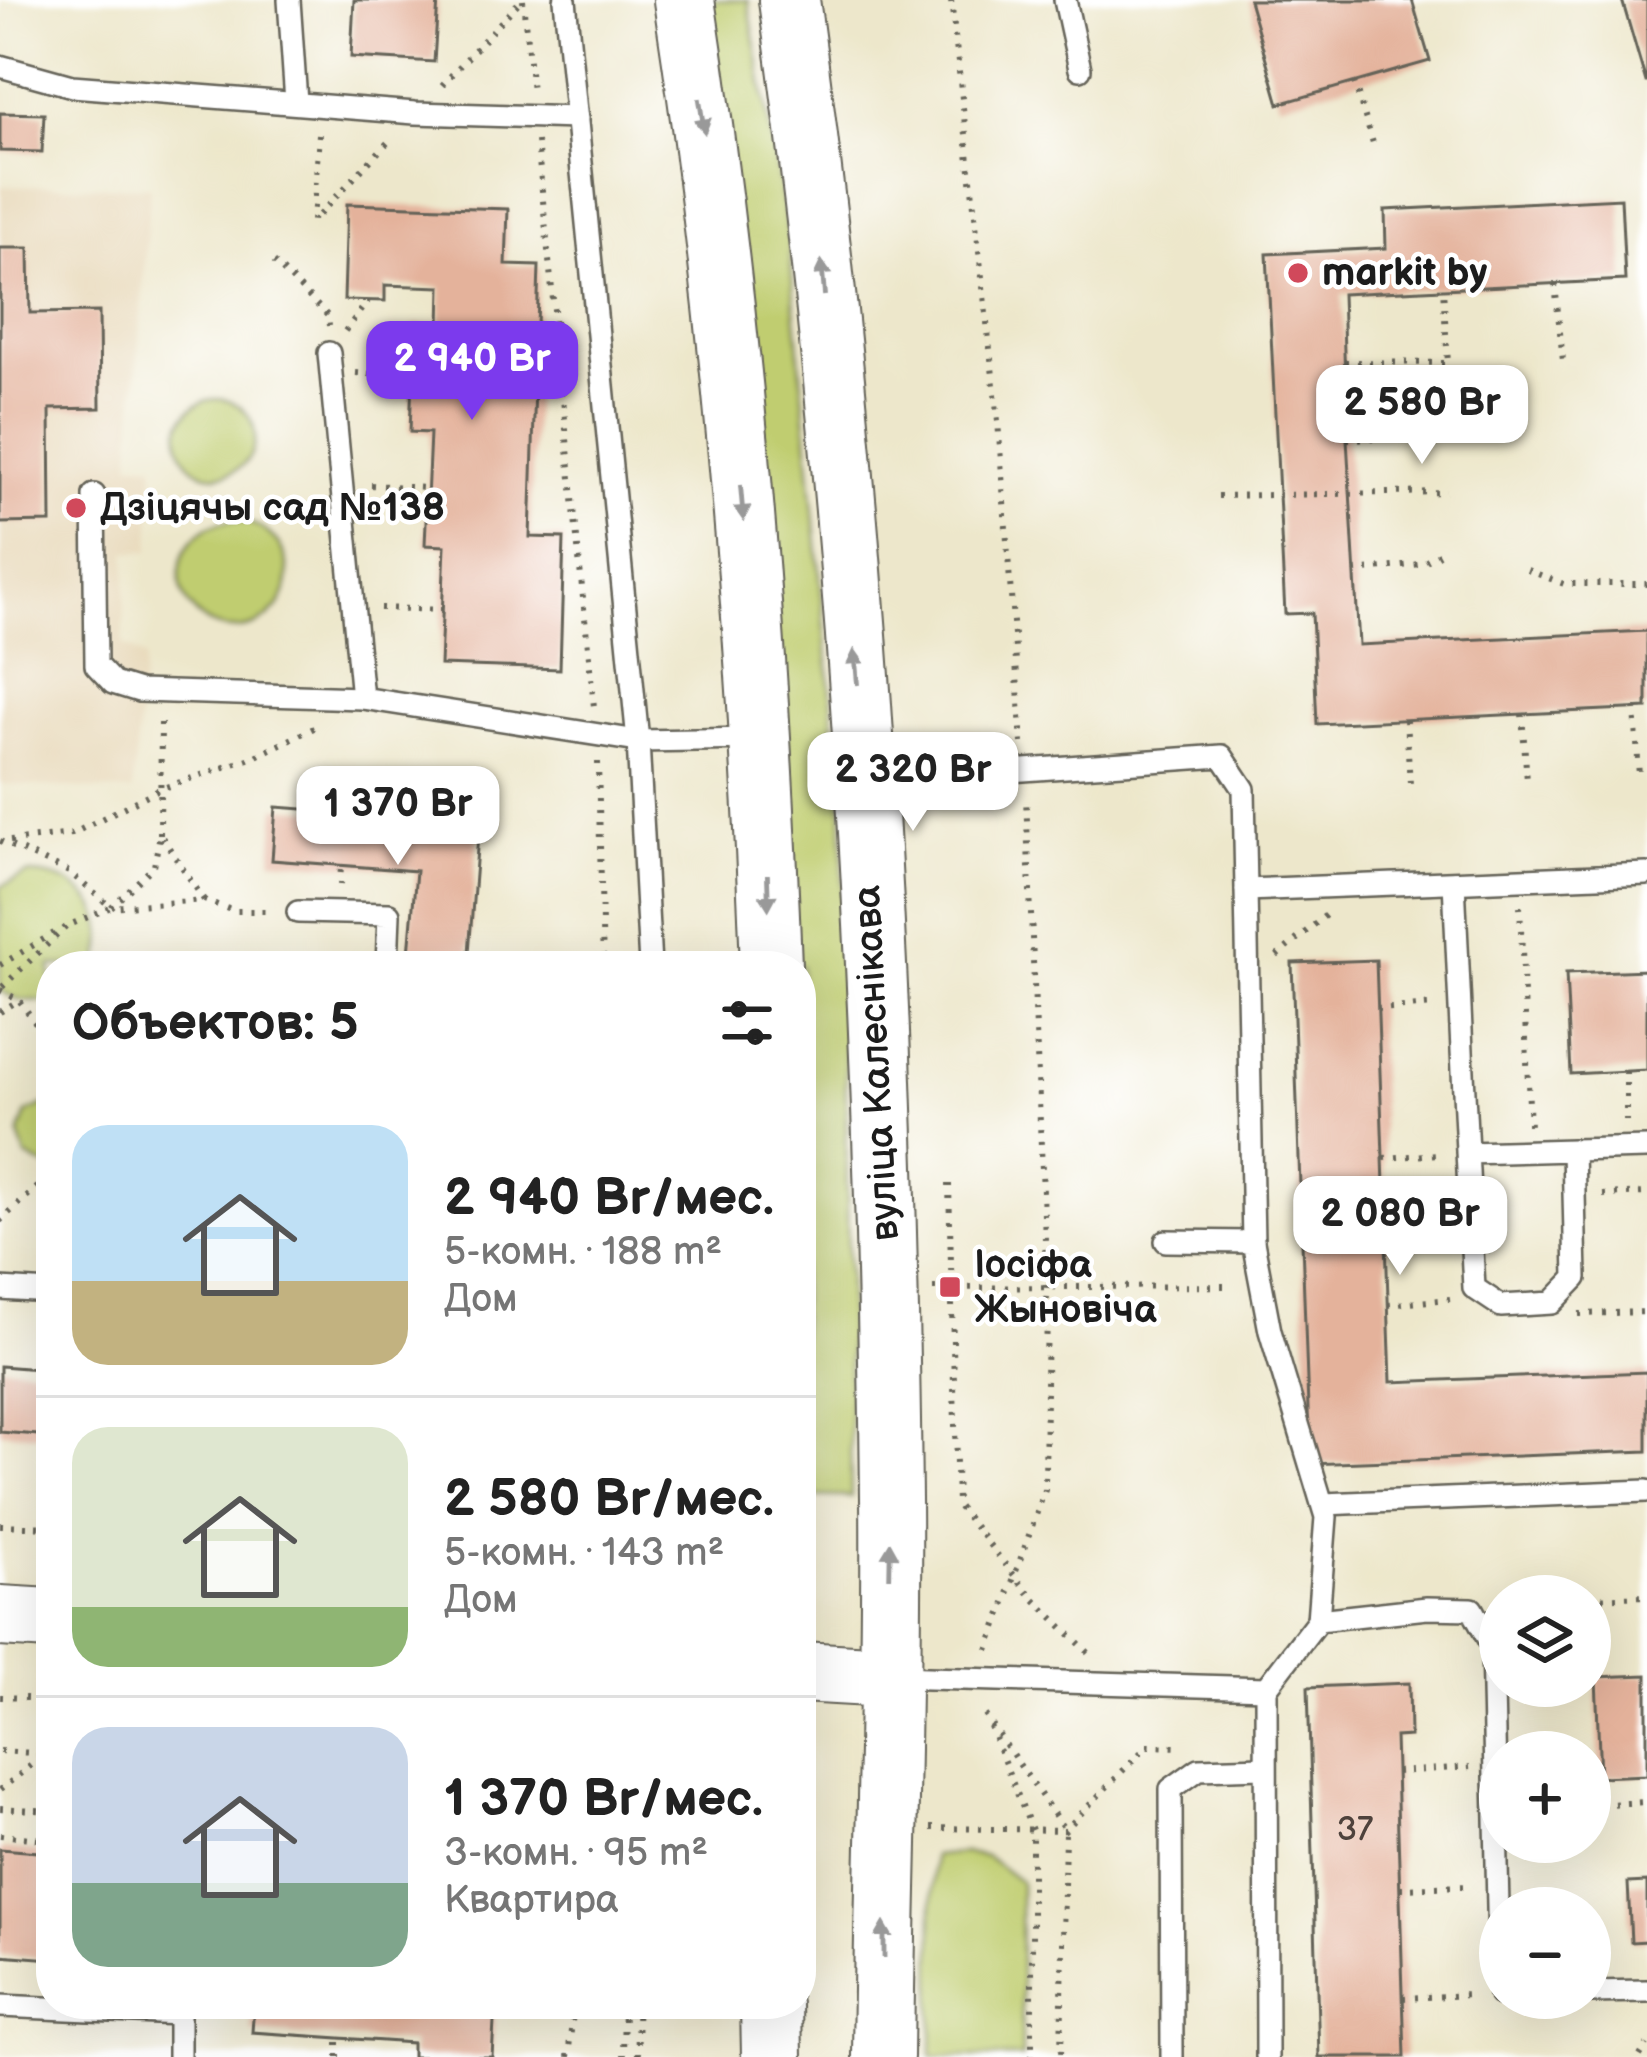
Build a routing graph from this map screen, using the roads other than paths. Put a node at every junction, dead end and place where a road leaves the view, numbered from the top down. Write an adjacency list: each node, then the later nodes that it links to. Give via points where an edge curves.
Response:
1 (289, 0): 8 (lane)
2 (565, 0): 9 (lane)
3 (684, 0): 13 (main road, one-way to 13, via 716,204)
4 (789, 0): 15 (main road, вуліца Калеснікава, one-way to 4, via 814,168)
5 (1065, 0): 7 (lane)
6 (0, 66): 8 (lane, via 72,86)
7 (1080, 69)
8 (296, 102): 9 (lane)
9 (577, 118): 14 (lane)
10 (330, 363): 12 (lane)
11 (94, 495): 12 (lane, via 96,665 113,683)
12 (362, 698): 14 (lane)
13 (763, 739): 14 (lane); 22 (main road, one-way to 22)
14 (638, 741): 21 (lane)
15 (862, 782): 18 (lane, via 1222,756 1244,789); 36 (main road, вуліца Калеснікава, one-way to 15, via 887,1290)
16 (1647, 874): 17 (lane)
17 (1454, 881): 18 (lane); 25 (lane)
18 (1246, 890): 27 (lane)
19 (298, 912): 20 (lane, via 388,914)
20 (387, 951)
21 (649, 951)
22 (770, 951)
23 (1637, 1148): 24 (lane)
24 (1573, 1150): 25 (lane); 25 (lane, via 1576,1278 1552,1303 1501,1306 1474,1288)
25 (1467, 1153)
26 (1166, 1241): 27 (lane)
27 (1253, 1242): 31 (lane, via 1270,1331)
28 (0, 1289): 29 (lane)
29 (36, 1291)
30 (1647, 1491): 31 (lane)
31 (1323, 1504): 34 (lane)
32 (0, 1616): 33 (main road)
33 (36, 1618)
34 (1318, 1620): 37 (lane); 39 (lane, via 1472,1610 1492,1646)
35 (816, 1673): 36 (main road)
36 (888, 1677): 37 (lane); 48 (main road, вуліца Калеснікава, one-way to 36)
37 (1266, 1688): 38 (lane)
38 (1263, 1767): 49 (lane, via 1199,1769 1171,1789); 50 (lane)
39 (1497, 1887)
40 (1647, 1991): 41 (lane)
41 (1611, 1992)
42 (0, 2006): 43 (lane)
43 (36, 2007)
44 (179, 2019): 46 (lane)
45 (771, 2019): 47 (main road)
46 (179, 2057)
47 (772, 2057)
48 (884, 2057)
49 (1172, 2057)
50 (1268, 2057)

